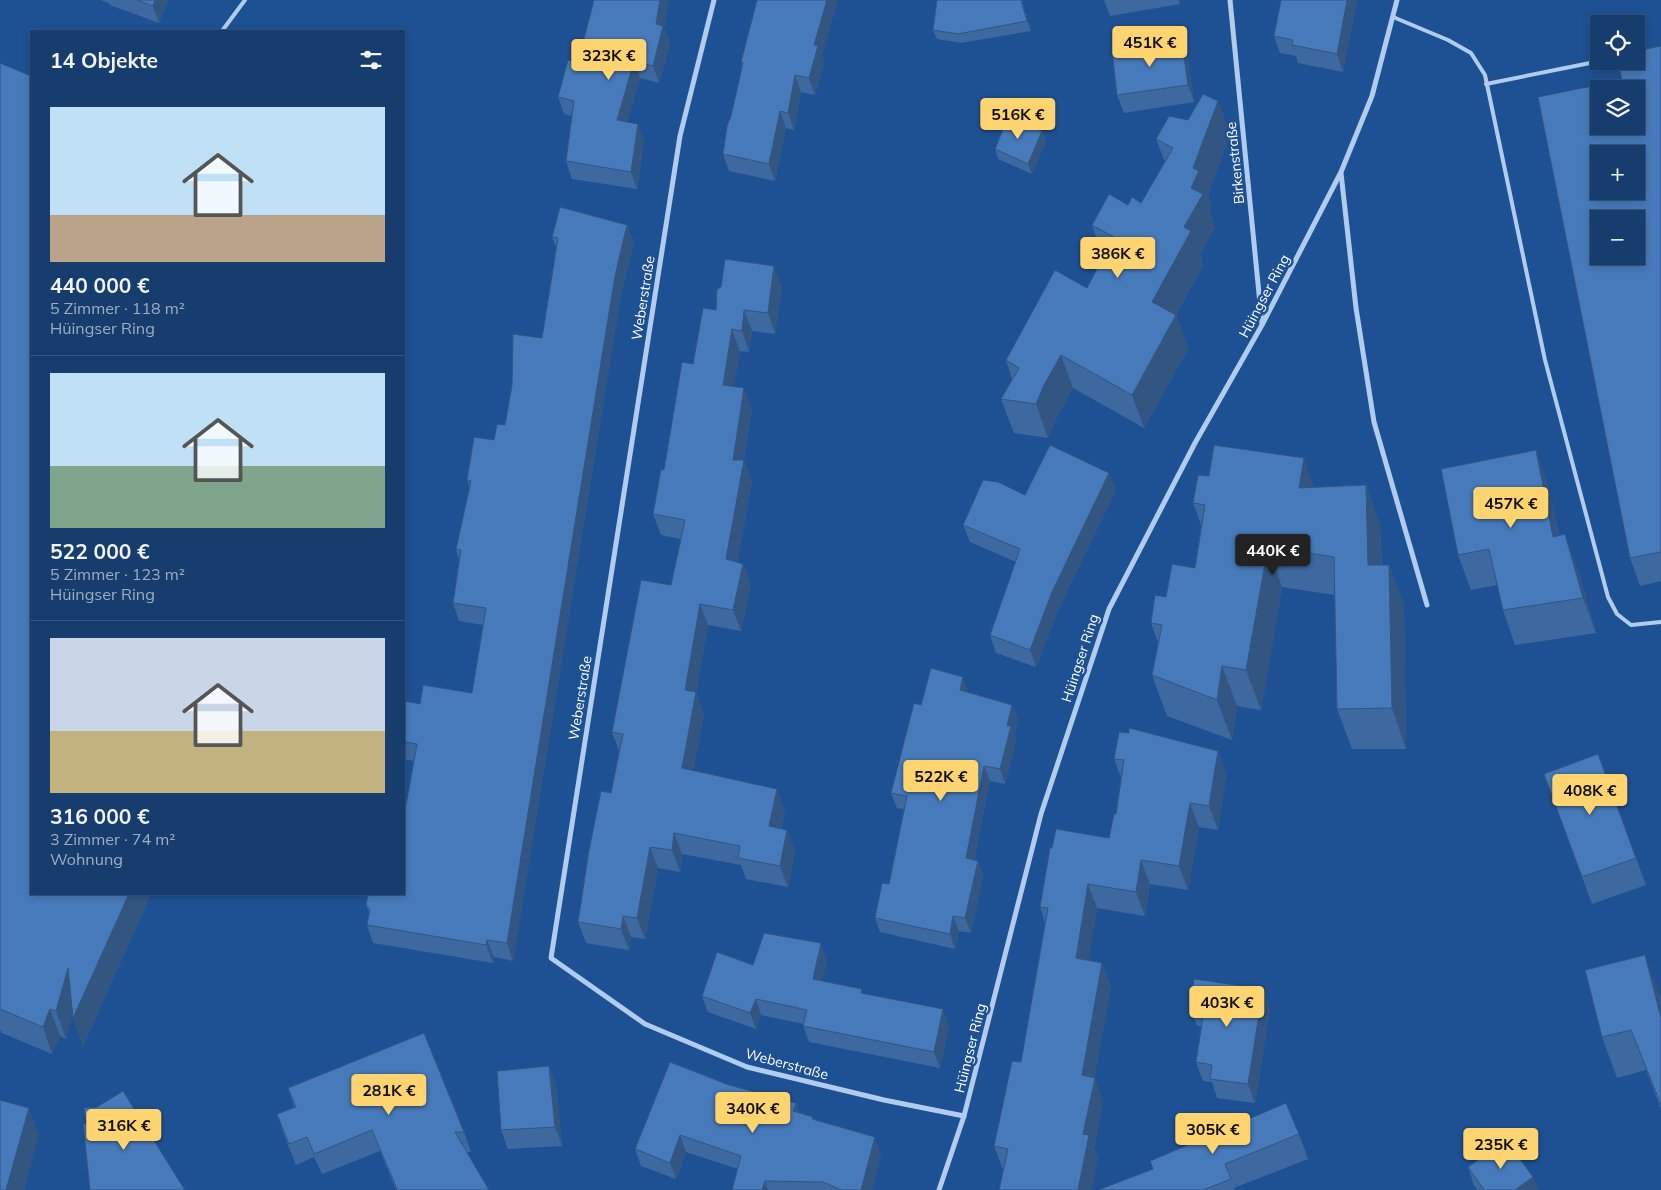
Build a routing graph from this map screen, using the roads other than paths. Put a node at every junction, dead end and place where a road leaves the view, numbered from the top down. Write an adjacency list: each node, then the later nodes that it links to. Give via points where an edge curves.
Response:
1 (245, 0): 6 (lane)
2 (714, 0): 13 (street, Weberstraße, via 680,136 551,958 645,1024 747,1067)
3 (1230, 0): 10 (street, Birkenstraße)
4 (1397, 0): 5 (street, Hüingser Ring)
5 (1393, 17): 8 (lane, via 1471,53 1485,75); 9 (street, Hüingser Ring, via 1372,96)
6 (223, 30)
7 (1590, 63): 8 (lane)
8 (1486, 84): 12 (lane, via 1545,360 1608,597 1617,614 1631,625)
9 (1341, 172): 10 (street, Hüingser Ring); 11 (street, Hüingser Ring, via 1356,308 1374,422)
10 (1262, 325): 13 (street, Hüingser Ring, via 1195,443 1109,609 1041,814)
11 (1427, 606)
12 (1661, 622)
13 (964, 1116): 14 (street, Hüingser Ring)
14 (938, 1190)

